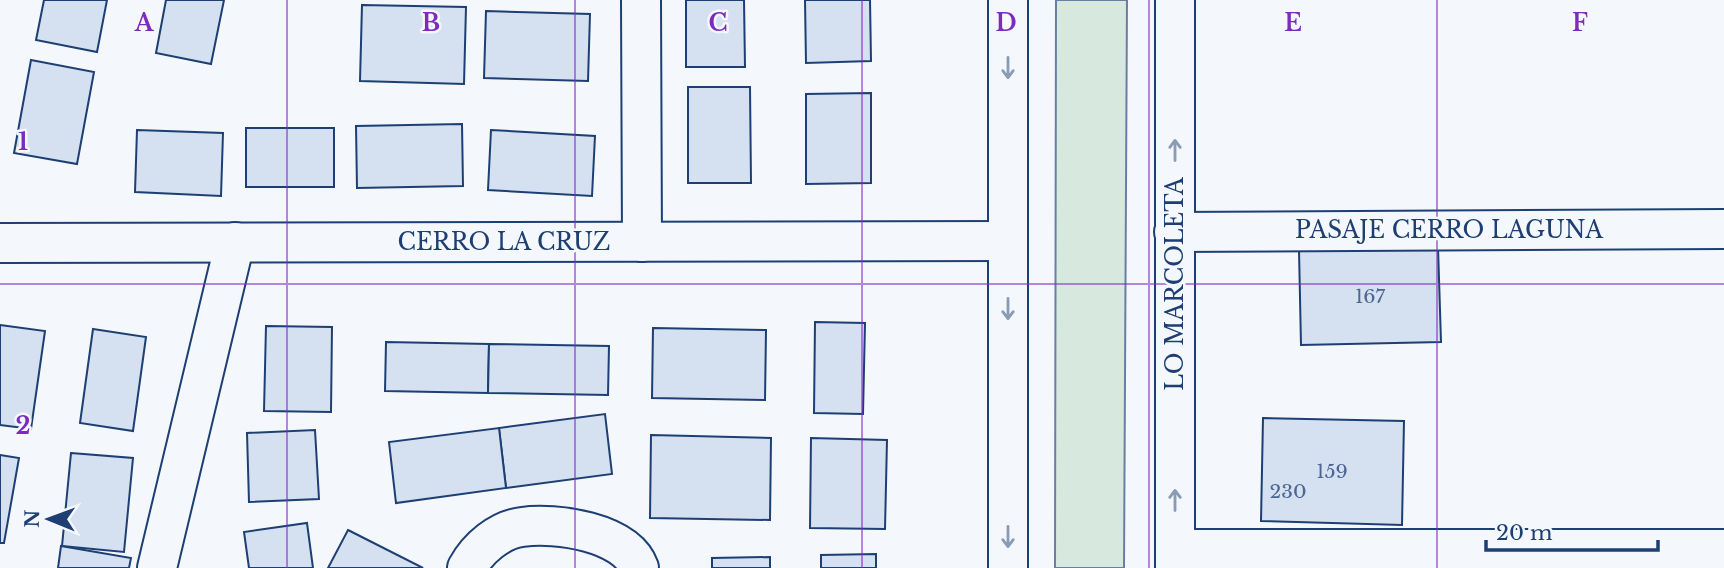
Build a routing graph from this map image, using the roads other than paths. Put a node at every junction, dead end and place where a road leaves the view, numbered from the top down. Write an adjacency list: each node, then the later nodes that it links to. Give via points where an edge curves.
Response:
1 (641, 0): 7 (street)
2 (1008, 0): 6 (street, one-way to 6)
3 (1175, 0): 5 (street, LO MARCOLETA, one-way to 3)
4 (1724, 229): 5 (street, PASAJE CERRO LAGUNA)
5 (1174, 232): 11 (street, LO MARCOLETA, one-way to 5)
6 (1008, 241): 7 (street, CERRO LA CRUZ); 15 (street, one-way to 15)
7 (642, 242): 9 (street, CERRO LA CRUZ)
8 (0, 243): 9 (street, CERRO LA CRUZ)
9 (235, 243): 12 (street)
10 (1724, 549): 11 (street)
11 (1175, 558)
12 (157, 568)
13 (467, 568): 14 (street, via 500,534 522,527 556,527 603,536 622,547)
14 (639, 568)
15 (1008, 568)

